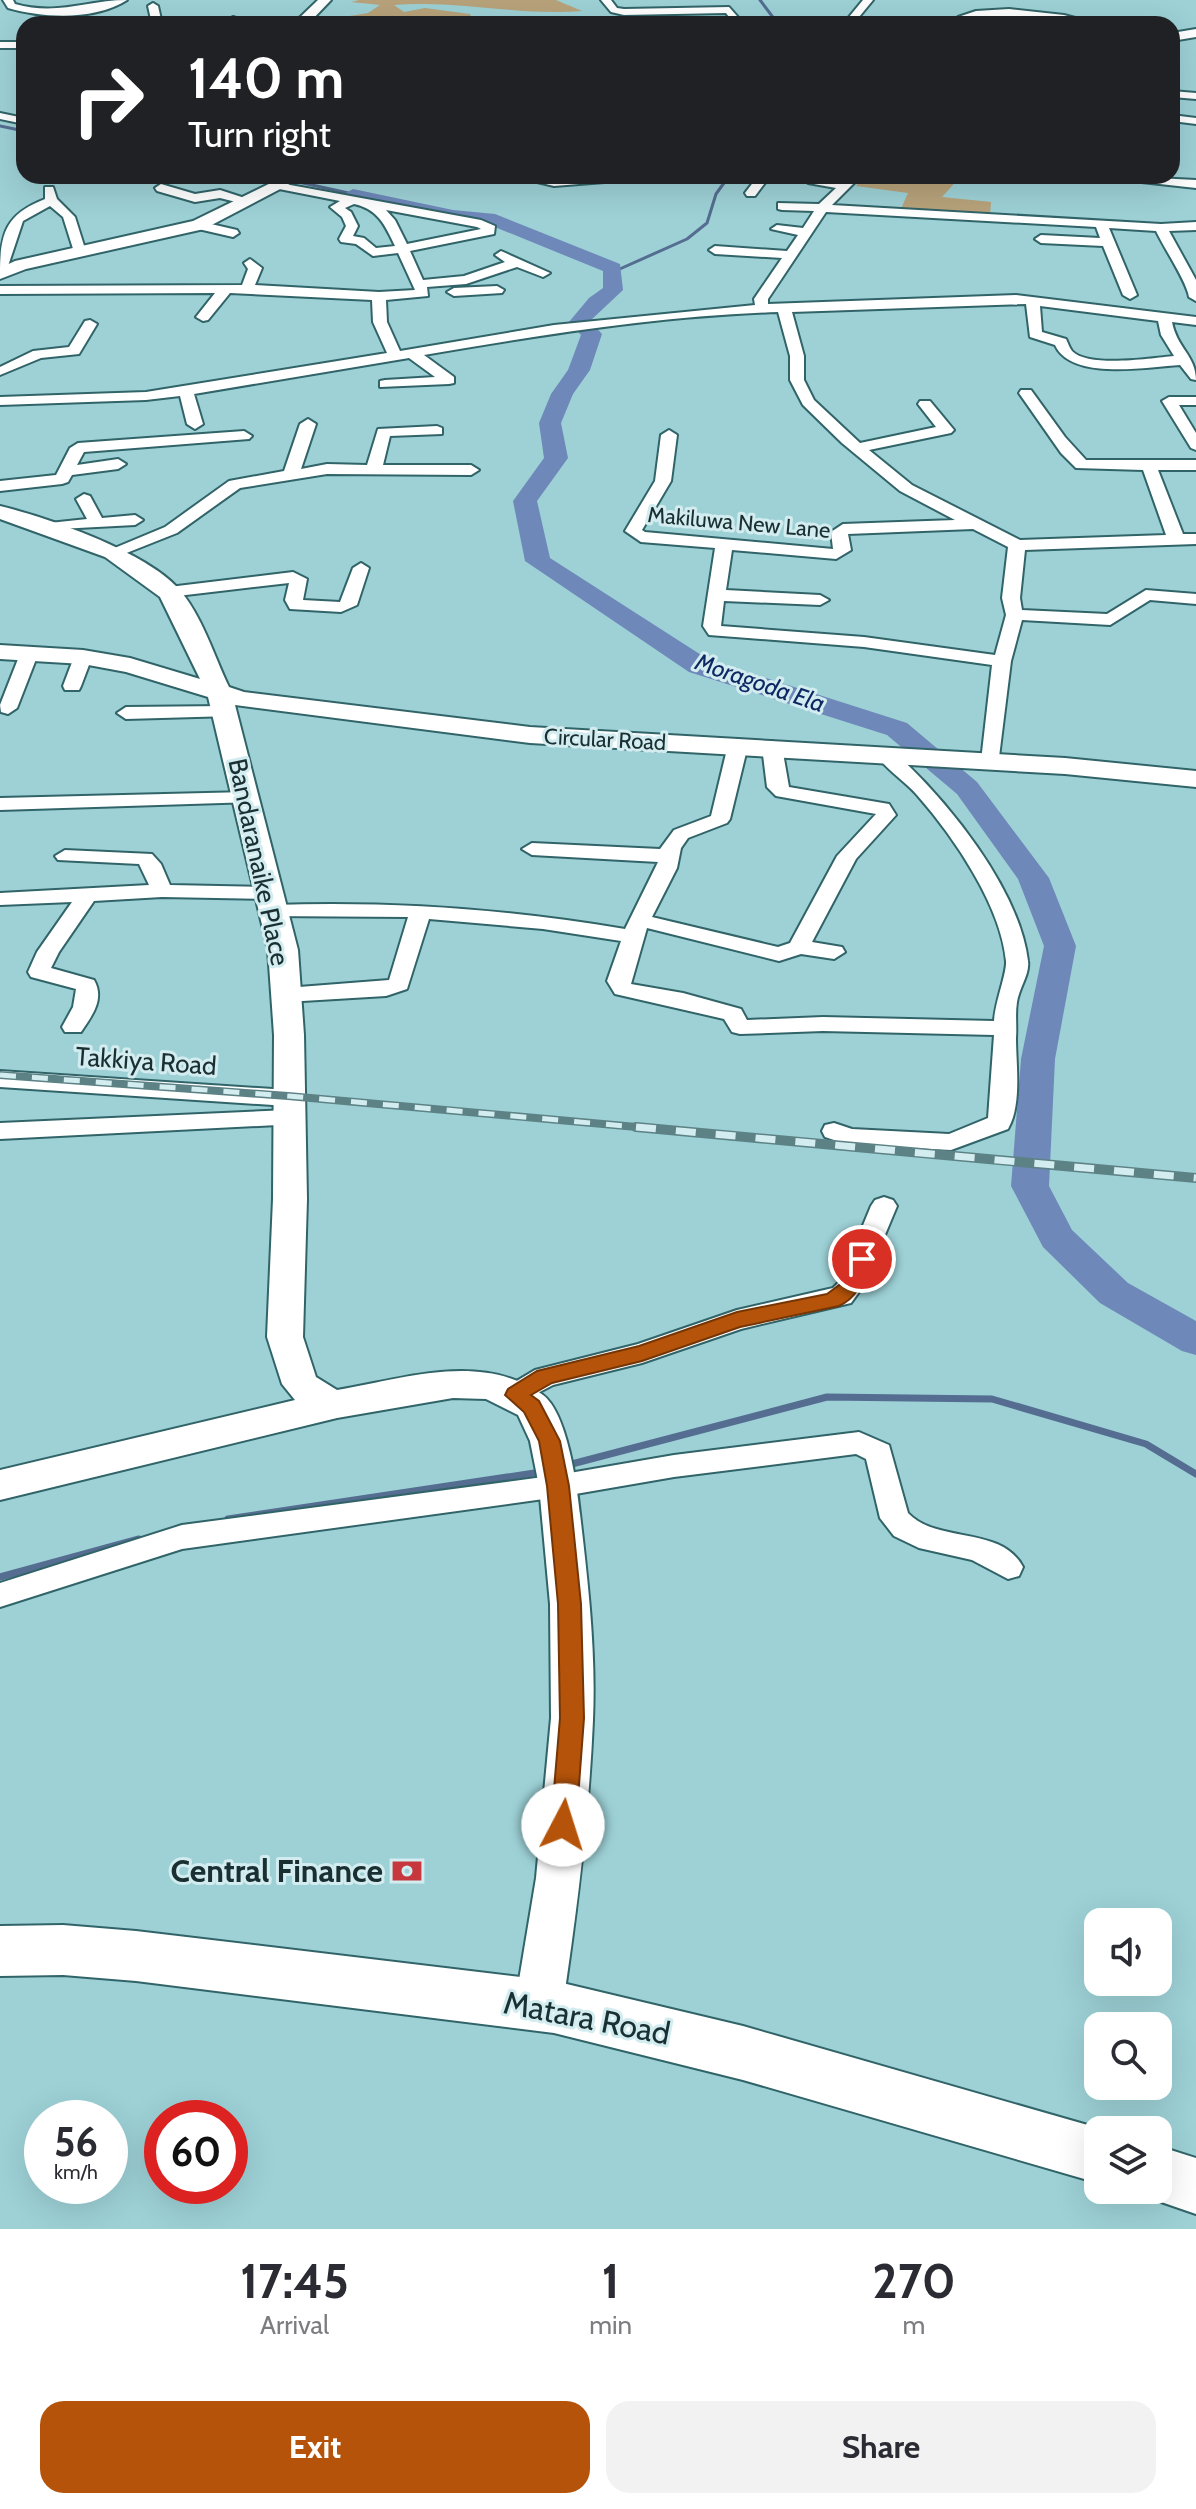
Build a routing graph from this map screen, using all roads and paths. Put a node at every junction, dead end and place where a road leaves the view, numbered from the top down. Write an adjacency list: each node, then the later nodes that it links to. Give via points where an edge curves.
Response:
1 (8, 0): 2 (street, via 11,6 36,11 100,8)
2 (122, 0)
3 (325, 0): 8 (main road)
4 (606, 0): 9 (street, via 624,12 729,10)
5 (868, 0): 10 (street)
6 (153, 6): 7 (street)
7 (155, 16)
8 (308, 16)
9 (733, 16)
10 (855, 16)
11 (968, 16): 12 (street, via 994,11)
12 (1045, 16)
13 (280, 184): 20 (main road)
14 (302, 184): 19 (street)
15 (758, 184): 18 (street)
16 (847, 184): 23 (street)
17 (161, 188): 20 (street, via 195,198 220,194)
18 (751, 193)
19 (356, 200): 21 (street); 34 (street, via 337,205 352,226 345,239 360,241 373,252)
20 (248, 201): 25 (main road)
21 (372, 204): 34 (street, via 389,220); 34 (street, via 491,229)
22 (782, 206): 23 (street)
23 (823, 207): 24 (street); 30 (street)
24 (1100, 222): 28 (street); 33 (street)
25 (198, 225): 31 (street); 36 (main road)
26 (1196, 226): 28 (street)
27 (5, 228): 36 (street, via 50,195 73,219); 42 (street, via 11,243)
28 (1161, 228): 49 (street)
29 (777, 229): 30 (street)
30 (805, 232): 38 (street)
31 (233, 233)
32 (1041, 239): 33 (street)
33 (1110, 242): 47 (street)
34 (403, 249): 43 (street)
35 (715, 250): 38 (street)
36 (80, 252): 42 (main road, via 21,265)
37 (501, 255): 39 (street)
38 (788, 255): 52 (street, via 761,299)
39 (517, 262): 41 (street); 43 (street, via 466,280)
40 (250, 263): 44 (street, via 255,268)
41 (543, 273)
42 (1, 275): 45 (street)
43 (421, 288): 46 (street); 48 (street)
44 (247, 289): 45 (street); 48 (street)
45 (225, 290): 53 (street)
46 (497, 290)
47 (1130, 295)
48 (379, 296): 57 (street, via 380,322)
49 (1196, 297)
50 (1033, 300): 51 (street); 54 (street); 59 (street, via 1035,334 1061,342 1067,357 1097,365)
51 (789, 306): 52 (street); 74 (street, via 785,312 797,356 797,380 808,402)
52 (762, 307): 57 (street, via 554,329)
53 (203, 317)
54 (1165, 318): 55 (street); 59 (street, via 1172,346)
55 (1196, 321)
56 (90, 324): 60 (street, via 74,351 38,354)
57 (402, 353): 62 (street, via 455,380); 63 (street)
58 (2, 355): 60 (street)
59 (1184, 360): 61 (street)
60 (2, 371): 65 (street)
61 (1196, 376)
62 (385, 384)
63 (186, 391): 65 (street, via 147,401 46,406); 69 (street)
64 (1026, 393): 78 (street, via 1082,465)
65 (0, 399)
66 (1196, 401): 73 (street, via 1169,401)
67 (925, 404): 74 (street, via 946,430)
68 (308, 424): 82 (street)
69 (201, 430): 72 (street); 75 (street); 81 (street, via 78,448)
70 (437, 431): 79 (street, via 383,432)
71 (669, 435): 93 (street, Makiluwa New Lane, via 663,481 633,531 641,537)
72 (244, 436)
73 (1196, 445)
74 (858, 448): 88 (street, via 906,488)
75 (209, 460)
76 (118, 464): 81 (street)
77 (1196, 465): 78 (street)
78 (1149, 466): 90 (street)
79 (374, 470): 80 (street); 82 (street)
80 (471, 470)
81 (67, 471): 83 (street, via 59,480)
82 (291, 474): 94 (street, via 235,484 171,530)
83 (0, 486)
84 (84, 499): 87 (street)
85 (0, 512): 89 (main road, Bandaranaike Place)
86 (135, 520): 87 (street)
87 (97, 523): 89 (street)
88 (972, 524): 92 (street); 93 (street, Makiluwa New Lane, via 843,529 843,550 836,554)
89 (46, 527): 94 (main road, Bandaranaike Place)
90 (1176, 539): 91 (street); 92 (street)
91 (1196, 539)
92 (1017, 545): 100 (street, via 1011,598)
93 (724, 546): 97 (street)
94 (113, 552): 96 (main road, Bandaranaike Place)
95 (361, 568): 96 (street, via 348,605 341,607 296,605 298,579 293,577)
96 (169, 592): 106 (main road, Bandaranaike Place)
97 (716, 595): 99 (street); 104 (street, via 712,626 723,634 864,642)
98 (1196, 599): 100 (street, via 1146,595 1110,620)
99 (820, 600)
100 (1015, 615): 104 (street)
101 (0, 652): 102 (main road, Circular Road)
102 (29, 654): 103 (main road, Circular Road); 107 (street)
103 (83, 657): 105 (street); 106 (main road, Circular Road, via 192,683)
104 (1002, 661): 112 (street)
105 (72, 686)
106 (222, 704): 108 (street); 109 (main road, Circular Road, via 530,735); 114 (main road, Bandaranaike Place)
107 (8, 708)
108 (126, 713)
109 (738, 745): 110 (main road, Circular Road); 118 (street, via 720,819 681,834)
110 (772, 747): 111 (main road, Circular Road); 125 (street, via 777,787 783,792 885,812 847,856)
111 (882, 755): 112 (main road, Circular Road); 129 (street, via 922,788 949,822 1008,923 1018,964 1006,1001)
112 (991, 761): 113 (main road, Circular Road)
113 (1196, 779)
114 (247, 798): 115 (street); 122 (main road, Bandaranaike Place)
115 (0, 804)
116 (532, 849): 118 (street)
117 (65, 856): 119 (street, via 145,858)
118 (668, 856): 124 (street, via 667,868)
119 (162, 891): 120 (street); 122 (street)
120 (85, 897): 121 (street); 128 (street, via 39,972 86,985 85,1008)
121 (0, 899)
122 (271, 902): 123 (street); 127 (main road, Bandaranaike Place, via 283,950)
123 (421, 911): 124 (street); 127 (street, via 399,984 391,989)
124 (635, 929): 125 (street, via 779,954); 129 (street, via 618,981 623,989 733,1014 740,1027)
125 (799, 947): 126 (street)
126 (834, 952)
127 (286, 995): 131 (main road, Bandaranaike Place)
128 (73, 1027)
129 (1007, 1028): 133 (street, via 999,1123 951,1142 849,1137)
130 (0, 1079): 131 (street, Takkiya Road)
131 (288, 1108): 132 (street); 136 (main road, Bandaranaike Place, via 285,1337 300,1384 318,1399)
132 (0, 1131)
133 (834, 1131)
134 (884, 1206): 135 (street, via 842,1296 737,1320 642,1353 545,1377)
135 (515, 1395): 136 (main road, via 491,1385 466,1383); 137 (main road, via 532,1406)
136 (337, 1404): 138 (main road)
137 (554, 1468): 139 (street, via 674,1466 859,1443 879,1453 895,1518 904,1528 980,1550); 140 (street, via 182,1537); 144 (main road, via 570,1604 572,1718 559,1878)
138 (0, 1485)
139 (1008, 1567)
140 (0, 1595)
141 (63, 1950): 142 (highway, Matara Road); 143 (highway); 144 (highway, Matara Road)
142 (0, 1951)
143 (0, 1972)
144 (539, 2004): 145 (highway, Matara Road, via 743,2053)
145 (1084, 2151)
146 (1172, 2178): 147 (highway)
147 (1196, 2186)

